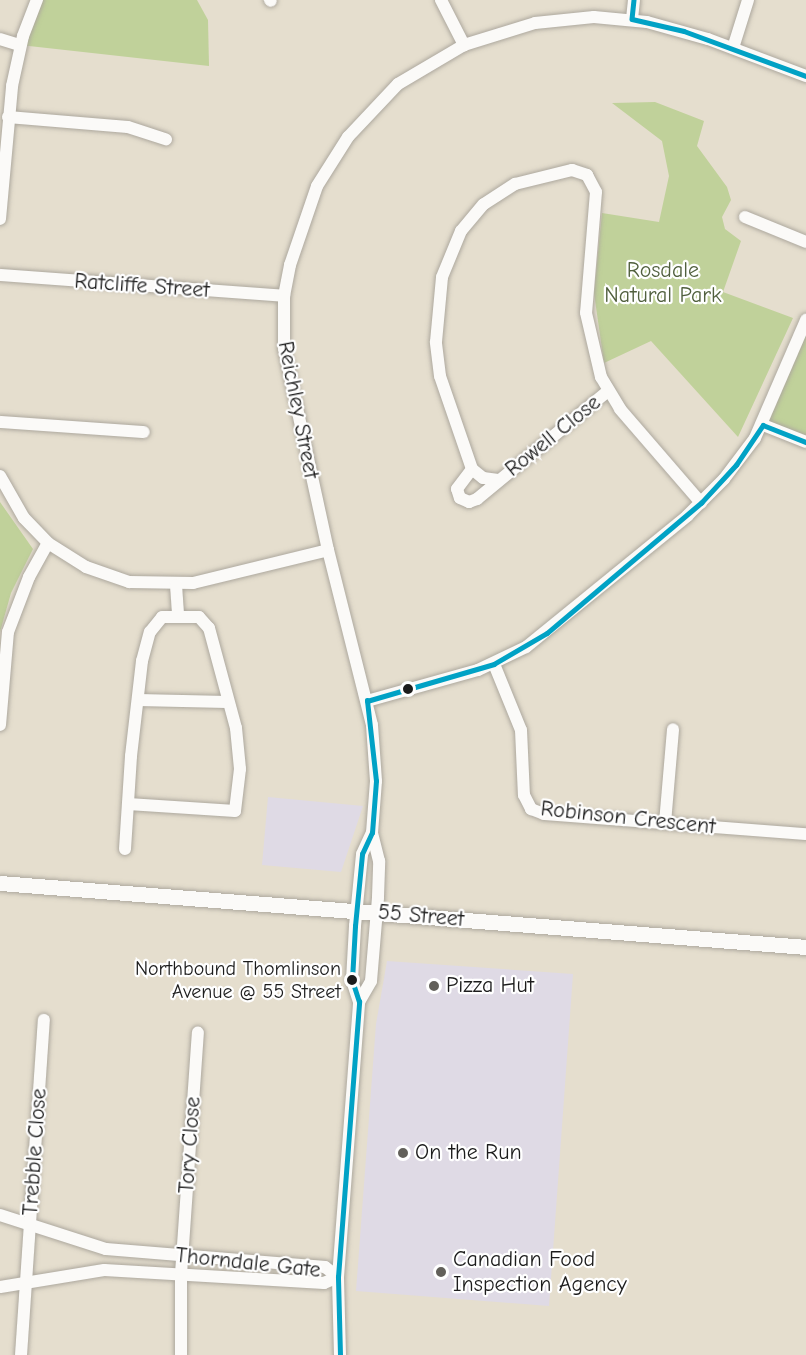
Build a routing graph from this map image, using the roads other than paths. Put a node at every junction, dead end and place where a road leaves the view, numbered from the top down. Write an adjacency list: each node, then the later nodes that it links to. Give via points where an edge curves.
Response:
1 (37, 0): 7 (street)
2 (441, 0): 8 (street)
3 (633, 0): 5 (street)
4 (748, 0): 9 (street)
5 (632, 19): 8 (street, Reichley Street, via 594,17 535,23); 9 (street, Reichley Street)
6 (0, 39): 7 (street)
7 (20, 45): 11 (street)
8 (464, 45): 18 (street, Reichley Street, via 398,84 337,153 301,226)
9 (733, 48): 10 (street, Reichley Street)
10 (806, 76)
11 (8, 117): 12 (street, via 128,127); 13 (street)
12 (166, 139)
13 (1, 195): 15 (street)
14 (745, 217): 16 (street)
15 (0, 219)
16 (806, 242)
17 (0, 275): 18 (street, Ratcliffe Street)
18 (284, 296): 30 (street, Reichley Street, via 288,380)
19 (806, 320): 22 (street)
20 (608, 392): 25 (street, Rowell Close, via 592,351 586,313 594,186 587,175 572,170 515,184 471,217 452,246 442,277 437,361); 26 (street, Rowell Close); 28 (street, Rowell Close)
21 (0, 422): 23 (street)
22 (763, 425): 24 (street); 28 (street, via 747,451)
23 (144, 432)
24 (806, 442)
25 (472, 469): 26 (street, Rowell Close, via 483,478); 26 (street, via 457,489 465,501 477,499)
26 (498, 480)
27 (1, 482): 29 (street, via 24,518)
28 (701, 503): 33 (street, via 555,627)
29 (48, 543): 31 (street, via 106,576); 37 (street, via 29,577 8,632)
30 (328, 550): 31 (street); 35 (street, Reichley Street)
31 (176, 585): 32 (street)
32 (178, 616): 34 (street, via 158,619 152,627 142,661); 36 (street, via 195,615 207,623)
33 (494, 664): 35 (street); 40 (street, Robinson Crescent, via 521,730 524,795 531,809)
34 (138, 700): 36 (street); 39 (street)
35 (367, 701): 41 (street, Reichley Street, via 376,764)
36 (227, 702): 39 (street, via 236,728 240,769 235,811)
37 (0, 724)
38 (673, 729): 40 (street)
39 (129, 804): 43 (street)
40 (665, 823): 42 (street, Robinson Crescent)
41 (372, 833): 45 (street, Reichley Street, via 363,854); 46 (street, Reichley Street, via 379,861)
42 (806, 834)
43 (125, 849)
44 (0, 883): 45 (main road, 55 Street)
45 (356, 910): 46 (main road, 55 Street); 48 (street, Reichley Street, via 352,980)
46 (376, 912): 47 (main road, 55 Street); 48 (street, Reichley Street, via 371,981)
47 (806, 947)
48 (359, 1002): 58 (street)
49 (44, 1020): 52 (street, Trebble Close)
50 (198, 1033): 54 (street, Tory Close)
51 (0, 1215): 52 (street, Thorndale Gate)
52 (30, 1225): 53 (street, Thorndale Gate); 60 (street, Trebble Close)
53 (106, 1249): 54 (street, Thorndale Gate); 56 (street)
54 (182, 1256): 55 (street, Thorndale Gate); 57 (street, Tory Close)
55 (259, 1263): 58 (street, Thorndale Gate, via 325,1267); 59 (street)
56 (104, 1270): 57 (street, Thorndale Gate); 60 (street, Thorndale Gate)
57 (181, 1274): 59 (street, Thorndale Gate); 63 (street, Tory Close)
58 (338, 1277): 59 (street, Thorndale Gate, via 324,1283); 64 (street)
59 (258, 1280)
60 (26, 1283): 61 (street, Thorndale Gate); 62 (street, Trebble Close)
61 (0, 1287)
62 (21, 1355)
63 (180, 1355)
64 (340, 1355)

